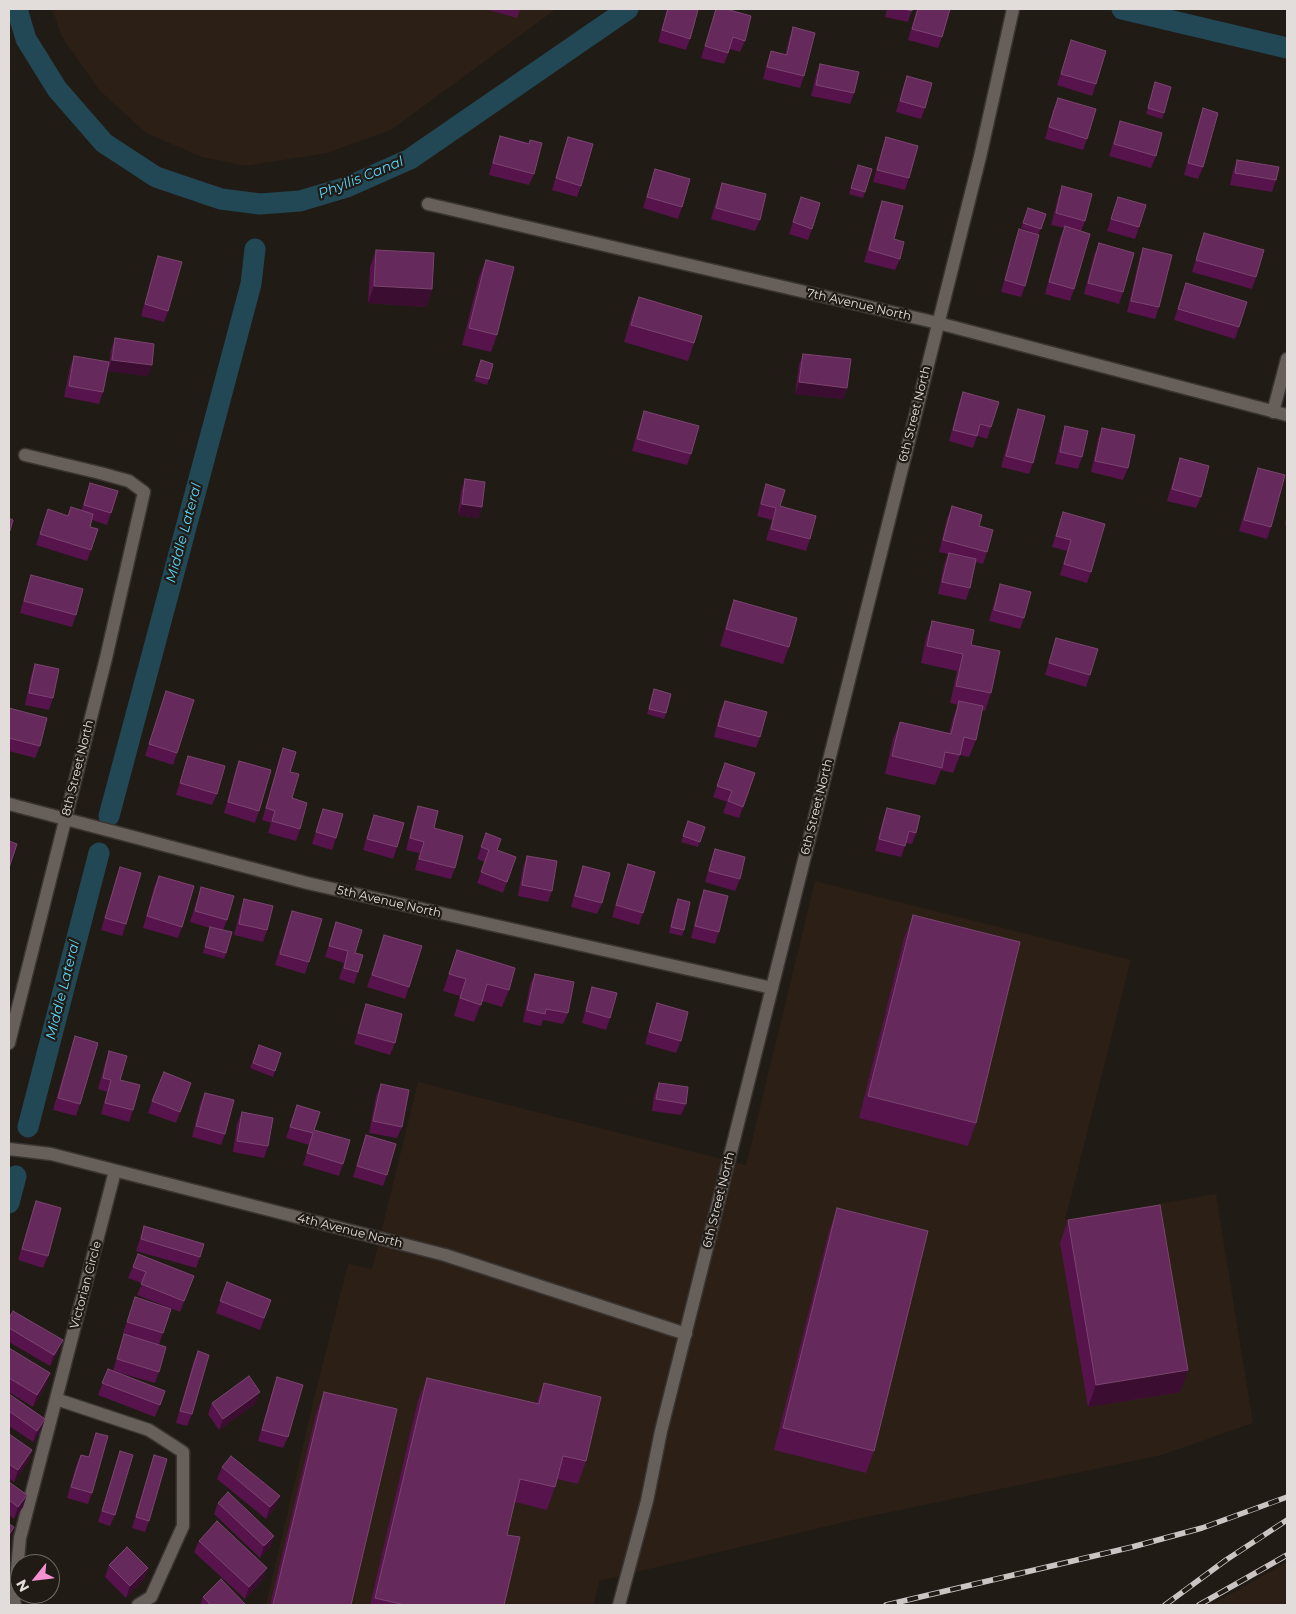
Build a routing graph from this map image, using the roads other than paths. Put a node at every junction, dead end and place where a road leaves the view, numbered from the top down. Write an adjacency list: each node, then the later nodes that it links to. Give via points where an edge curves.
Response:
1 (1013, 9): 3 (street, 6th Street North)
2 (428, 204): 3 (street, 7th Avenue North)
3 (938, 323): 5 (street, 7th Avenue North); 10 (street, 6th Street North)
4 (1287, 360): 5 (street)
5 (1273, 412): 6 (street, 7th Avenue North)
6 (1287, 415)
7 (25, 455): 9 (street, 8th Street North, via 100,472 144,492)
8 (9, 804): 9 (street, 5th Avenue North)
9 (65, 819): 10 (street, 5th Avenue North, via 307,883); 11 (street, 8th Street North)
10 (772, 988): 14 (street, 6th Street North)
11 (9, 1043)
12 (9, 1149): 13 (street, 4th Avenue North, via 51,1154)
13 (115, 1171): 14 (street, 4th Avenue North, via 446,1255); 15 (street, Victorian Circle)
14 (686, 1334): 18 (street, 6th Street North)
15 (56, 1399): 16 (street, Victorian Circle, via 20,1538); 17 (street, via 149,1430 183,1452 183,1526 151,1597)
16 (15, 1605)
17 (138, 1605)
18 (619, 1605)

